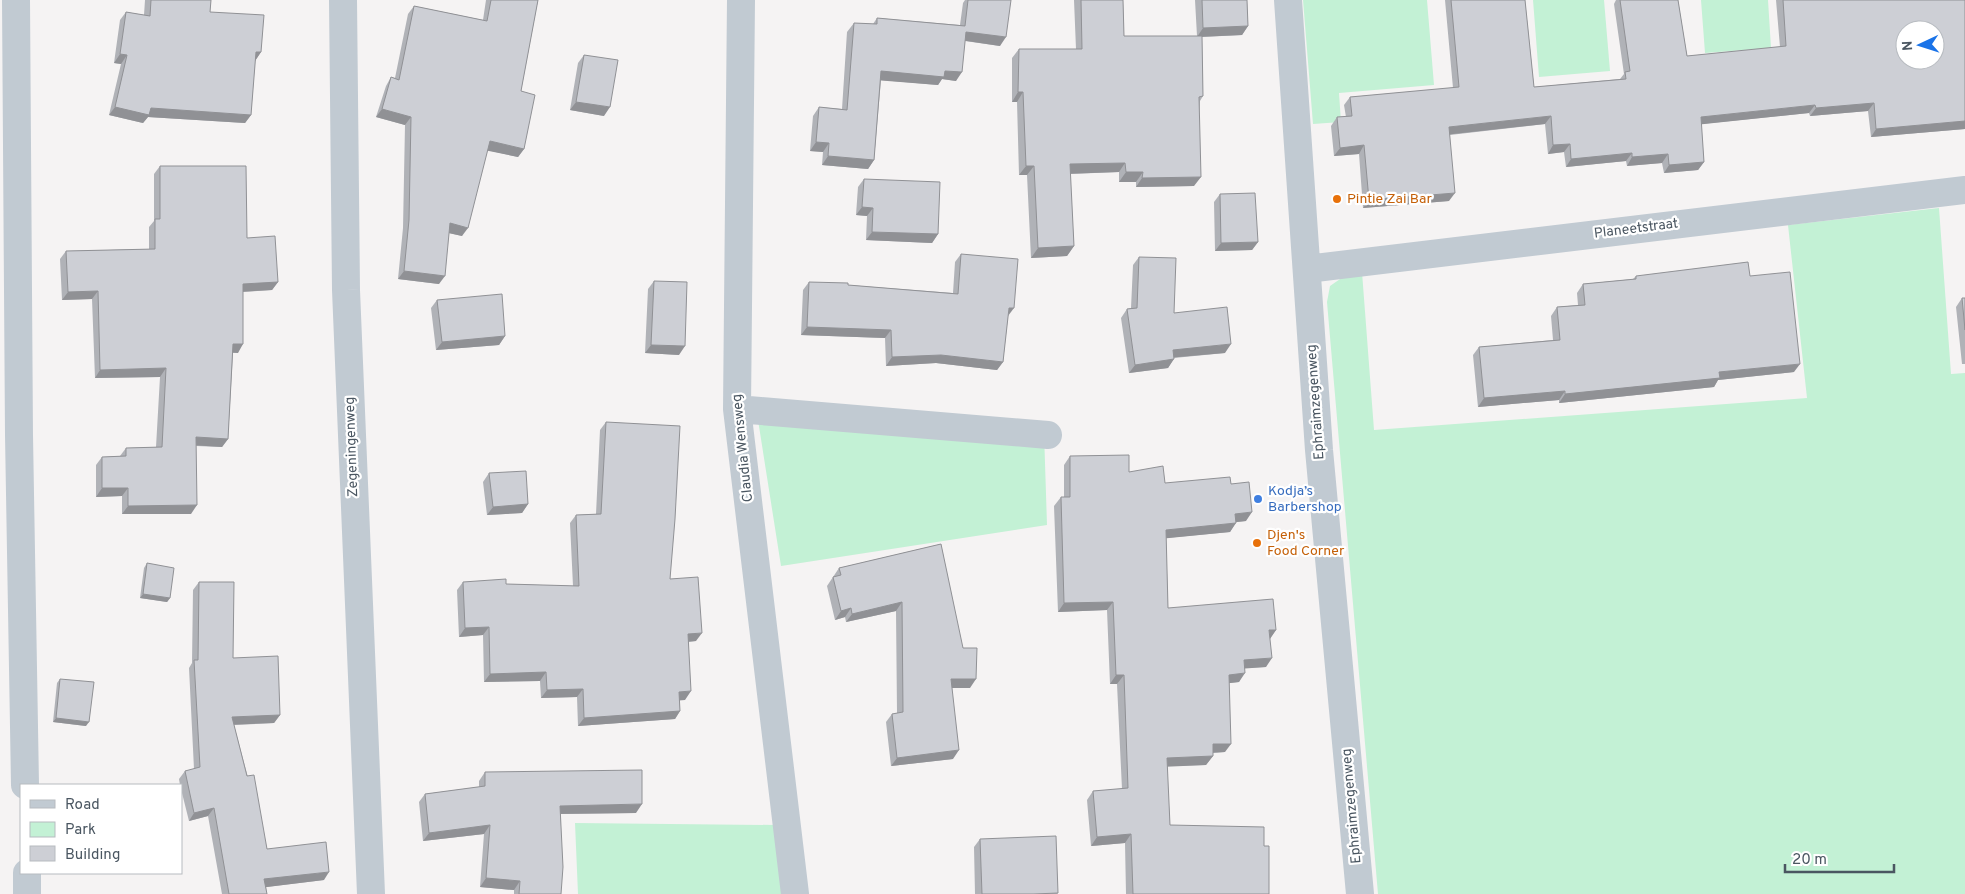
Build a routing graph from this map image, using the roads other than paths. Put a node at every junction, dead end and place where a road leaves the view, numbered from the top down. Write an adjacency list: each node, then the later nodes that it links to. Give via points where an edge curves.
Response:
1 (16, 0): 9 (street, via 18,425)
2 (343, 0): 12 (street, Zegeningenweg, via 346,290)
3 (741, 0): 7 (street, Claudia Wensweg)
4 (1288, 0): 6 (street, Ephraimzegenweg)
5 (1965, 190): 6 (street, Planeetstraat)
6 (1308, 269): 14 (street, Ephraimzegenweg, via 1319,450)
7 (737, 409): 8 (street); 13 (street, Claudia Wensweg)
8 (1048, 436)
9 (25, 784)
10 (26, 874): 11 (street)
11 (27, 894)
12 (371, 894)
13 (796, 894)
14 (1360, 894)

